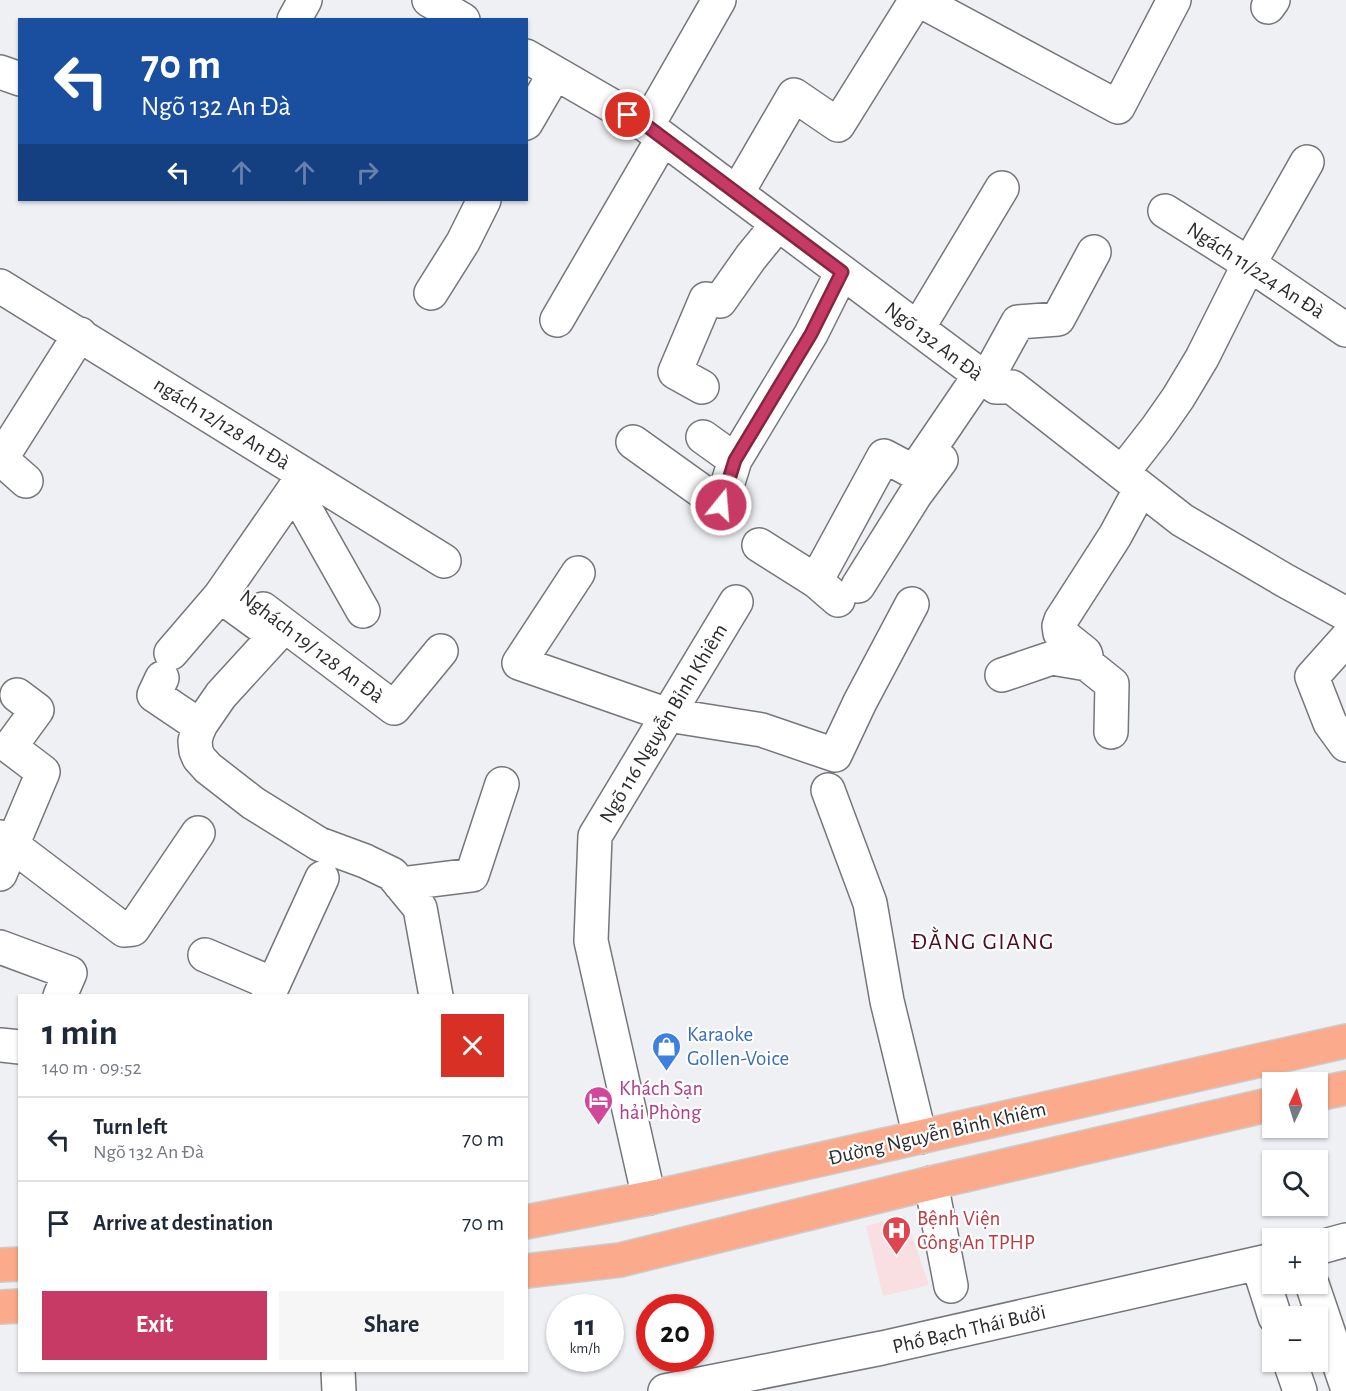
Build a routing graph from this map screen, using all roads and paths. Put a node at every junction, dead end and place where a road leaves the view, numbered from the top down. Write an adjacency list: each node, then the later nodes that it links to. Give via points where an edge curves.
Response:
1 (305, 0): 6 (street)
2 (429, 0): 7 (street)
3 (719, 0): 13 (street)
4 (918, 0): 5 (street, via 1118,107); 16 (street, via 838,125 794,95)
5 (1174, 0)
6 (295, 18)
7 (460, 18)
8 (528, 57): 10 (street, Ngõ 132 An Đà)
9 (0, 72): 11 (street)
10 (555, 73): 12 (street); 13 (street, Ngõ 132 An Đà)
11 (18, 78)
12 (528, 120)
13 (655, 132): 16 (street, Ngõ 132 An Đà); 25 (street)
14 (1307, 162): 21 (street)
15 (1002, 188): 26 (street)
16 (737, 193): 19 (street, Ngõ 132 An Đà)
17 (484, 201): 24 (street)
18 (1165, 211): 21 (street, Ngách 11/224 An Đà)
19 (778, 224): 22 (street, Ngõ 132 An Đà); 30 (street, via 720,301 706,299 675,372)
20 (1094, 252): 29 (street, via 1058,319 1018,322)
21 (1249, 264): 27 (street, Ngách 11/224 An Đà); 35 (street, via 1202,358 1157,428)
22 (842, 272): 26 (street, Ngõ 132 An Đà); 33 (street, via 811,334)
23 (0, 286): 28 (street, ngách 12/128 An Đà)
24 (431, 293)
25 (557, 320)
26 (918, 328): 29 (street, Ngõ 132 An Đà)
27 (1346, 330)
28 (80, 334): 34 (street, via 2,459); 36 (street, ngách 12/128 An Đà)
29 (987, 380): 35 (street, Ngõ 132 An Đà, via 1012,387); 41 (street, via 915,495); 41 (street, via 914,472 884,456)
30 (702, 387)
31 (703, 437): 33 (street)
32 (633, 442): 33 (street, via 721,505)
33 (735, 460)
34 (26, 481)
35 (1132, 481): 45 (street, Ngõ 132 An Đà, via 1182,520); 48 (street, via 1115,536 1059,626 1060,633 1085,653)
36 (299, 482): 38 (street, ngách 12/128 An Đà); 40 (street); 44 (street)
37 (759, 545): 41 (street)
38 (444, 561)
39 (578, 573): 51 (street, via 519,663)
40 (225, 589): 47 (street, Nghách 19/ 128 An Đà, via 393,708); 52 (street, via 166,666 154,695); 52 (street, via 275,636 221,695)
41 (837, 589)
42 (736, 602): 51 (street, Ngõ 116 Nguyễn Bỉnh Khiêm)
43 (912, 604): 51 (street, via 835,755 762,730)
44 (363, 611)
45 (1346, 614)
46 (1346, 639): 54 (street, via 1312,677 1330,723)
47 (441, 651)
48 (1086, 664): 49 (street, via 1052,658); 53 (street, via 1112,684)
49 (1002, 675)
50 (17, 695): 58 (street, via 37,710 10,747 43,772)
51 (668, 715): 74 (street, Ngõ 116 Nguyễn Bỉnh Khiêm, via 595,836 594,860 591,941)
52 (200, 726): 60 (street, via 196,751 208,768 253,803 319,844 392,874)
53 (1111, 732)
54 (1346, 745)
55 (502, 784): 60 (street, via 472,875)
56 (828, 790): 72 (street, via 870,903 887,1001)
57 (198, 833): 58 (street, via 134,929 124,930)
58 (4, 852)
59 (322, 878): 63 (street)
60 (400, 884): 65 (street, via 420,908)
61 (0, 947): 64 (street, via 70,973)
62 (205, 956): 63 (street)
63 (271, 990)
64 (61, 994)
65 (436, 994)
66 (1346, 1041): 72 (highway, Đường Nguyễn Bỉnh Khiêm)
67 (0, 1045): 68 (street)
68 (18, 1047)
69 (1346, 1088): 70 (highway)
70 (1328, 1092)
71 (1262, 1106): 73 (highway)
72 (920, 1137): 74 (highway, Đường Nguyễn Bỉnh Khiêm)
73 (931, 1183): 81 (highway, via 620,1260); 82 (street)
74 (650, 1198): 75 (highway, Đường Nguyễn Bỉnh Khiêm)
75 (528, 1222)
76 (1346, 1240): 77 (street)
77 (1328, 1245)
78 (1262, 1263): 90 (street, Phố Bạch Thái Bưởi, via 882,1348)
79 (18, 1264): 80 (highway)
80 (0, 1265)
81 (528, 1271)
82 (951, 1286)
83 (1315, 1294): 88 (street)
84 (18, 1306): 85 (highway)
85 (0, 1307)
86 (338, 1372): 89 (street)
87 (1293, 1372): 91 (street)
88 (1346, 1384)
89 (339, 1391)
90 (665, 1391)
91 (1300, 1391)

